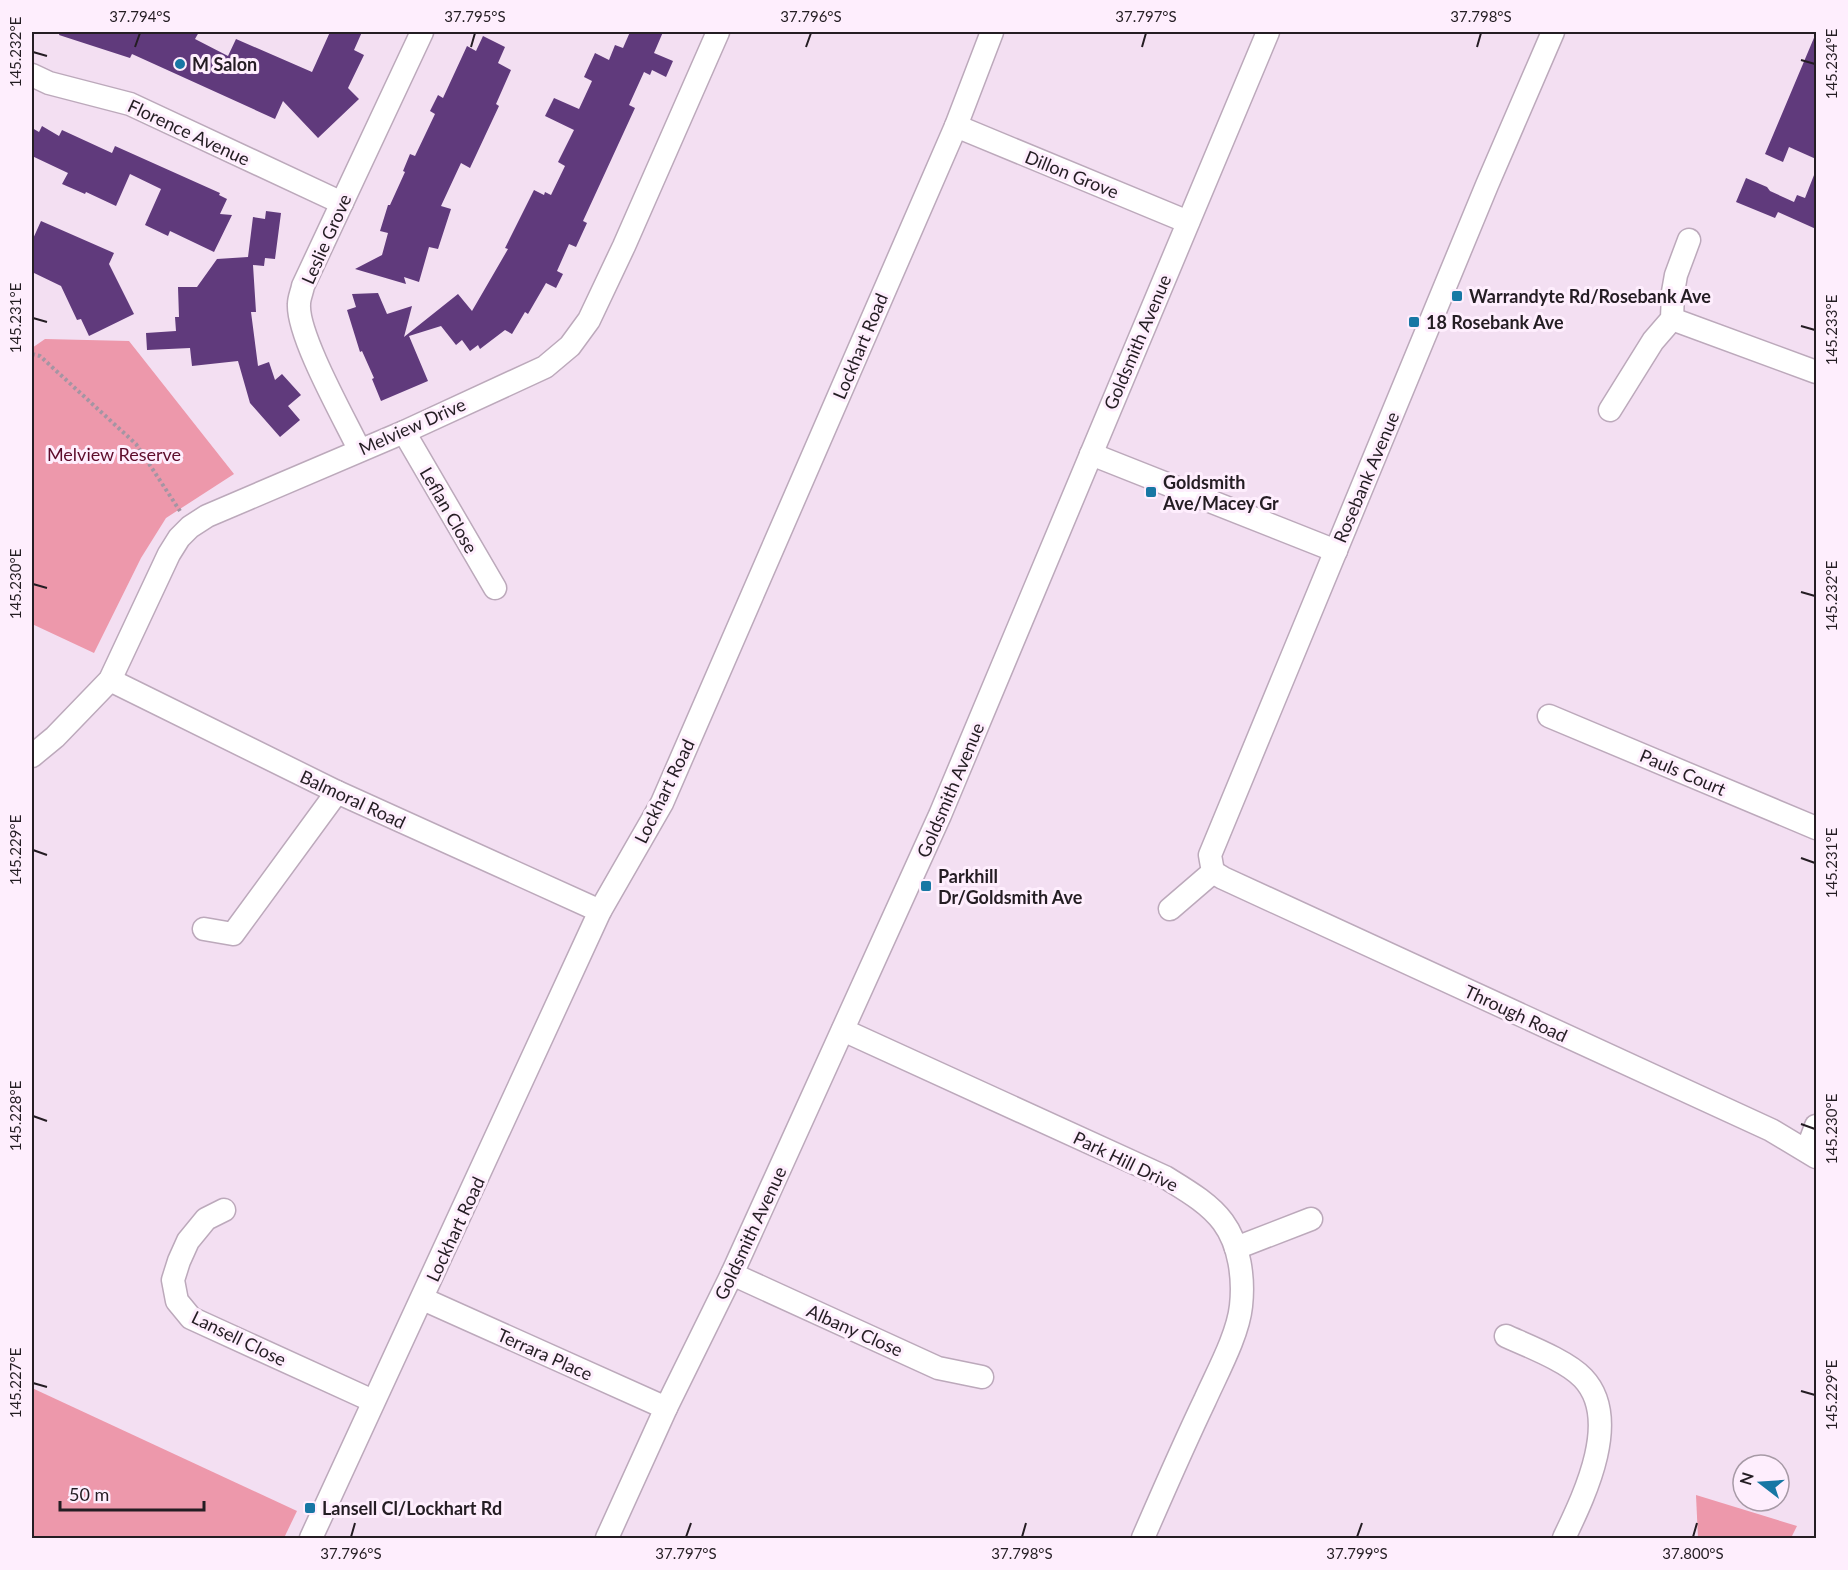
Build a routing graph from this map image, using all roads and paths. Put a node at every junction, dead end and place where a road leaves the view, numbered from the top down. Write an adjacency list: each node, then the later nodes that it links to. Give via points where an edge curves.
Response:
1 (422, 32): 8 (street, Leslie Grove)
2 (718, 32): 15 (street, Melview Drive, via 624,246 589,320 570,346 545,367)
3 (992, 32): 7 (street, Lockhart Road)
4 (1268, 32): 9 (street, Goldsmith Avenue)
5 (1553, 32): 19 (street, Rosebank Avenue)
6 (32, 75): 8 (street, Florence Avenue, via 130,104)
7 (956, 126): 9 (street, Dillon Grove); 28 (street, Lockhart Road, via 662,803)
8 (342, 203): 16 (street, Leslie Grove, via 303,286 299,303 301,322 318,364)
9 (1188, 222): 17 (street, Goldsmith Avenue)
10 (1689, 240): 11 (street, via 1676,275)
11 (1672, 319): 13 (street); 14 (street, via 1653,341)
12 (32, 354): 18 (path, via 40,356 136,444)
13 (1816, 372)
14 (1610, 410)
15 (404, 432): 16 (street, Melview Drive); 20 (street, Leflan Close)
16 (359, 449): 18 (street, Melview Drive, via 224,508)
17 (1091, 453): 19 (street); 30 (street, Goldsmith Avenue, via 940,815)
18 (190, 527): 21 (street, Melview Drive, via 169,554)
19 (1336, 551): 26 (street, Rosebank Avenue, via 1210,855)
20 (495, 588)
21 (110, 680): 23 (street, Melview Drive); 24 (street, Balmoral Road)
22 (1549, 716): 25 (street, Pauls Court)
23 (32, 756)
24 (337, 792): 28 (street, Balmoral Road); 29 (street, via 233,934)
25 (1816, 828)
26 (1213, 872): 27 (street); 32 (street, Through Road, via 1771,1130)
27 (1170, 909)
28 (600, 911): 37 (street, Lockhart Road)
29 (204, 929)
30 (843, 1030): 35 (street, Park Hill Drive, via 1166,1178 1195,1195 1223,1222); 36 (street, Goldsmith Avenue)
31 (1816, 1126): 32 (street)
32 (1812, 1153)
33 (224, 1210): 40 (street, Lansell Close, via 206,1219 188,1240 173,1280 177,1301 190,1318)
34 (1311, 1219): 35 (street)
35 (1236, 1248): 42 (street, Park Hill Drive, via 1242,1277 1242,1307 1230,1344 1172,1471)
36 (732, 1274): 39 (street, Albany Close, via 938,1368); 41 (street, Goldsmith Avenue)
37 (423, 1299): 40 (street, Lockhart Road); 41 (street, Terrara Place)
38 (1506, 1336): 45 (street, via 1556,1359 1583,1377 1598,1398 1599,1446 1582,1500)
39 (982, 1377)
40 (373, 1401): 43 (street, Lockhart Road)
41 (666, 1408): 44 (street, Goldsmith Avenue)
42 (1147, 1537)
43 (311, 1539)
44 (607, 1539)
45 (1563, 1539)

